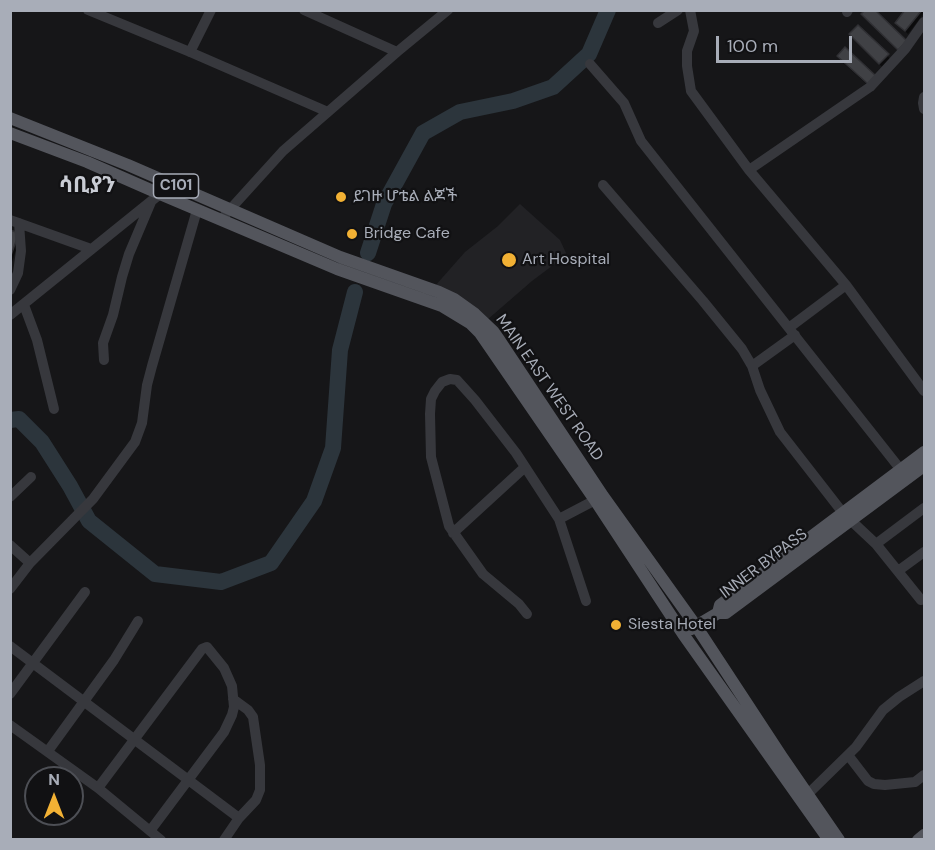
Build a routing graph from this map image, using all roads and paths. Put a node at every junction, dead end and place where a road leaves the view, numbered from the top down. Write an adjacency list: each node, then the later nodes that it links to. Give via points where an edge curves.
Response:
1 (88, 10): 7 (street)
2 (211, 10): 10 (street)
3 (304, 10): 11 (street)
4 (448, 10): 11 (street)
5 (678, 10): 9 (street)
6 (690, 10): 18 (street, via 694,31 687,51 691,91)
7 (114, 15): 10 (street)
8 (924, 22): 18 (street, via 870,87)
9 (658, 23)
10 (190, 52): 15 (street)
11 (397, 52): 15 (street)
12 (590, 64): 29 (street, via 624,103 641,141)
13 (924, 97): 14 (street)
14 (924, 108)
15 (328, 112): 22 (street, via 283,151)
16 (14, 119): 17 (street); 22 (main road, MAIN EAST WEST ROAD / C101, via 128,165)
17 (11, 135): 20 (main road, MAIN EAST WEST ROAD / C101, via 87,162)
18 (749, 170): 25 (street)
19 (603, 185): 31 (street, via 703,301)
20 (156, 198): 21 (main road, MAIN EAST WEST ROAD / C101); 24 (street); 30 (street, via 129,254 103,344)
21 (197, 210): 22 (main road, MAIN EAST WEST ROAD / C101); 49 (street, via 152,366 139,433 131,450 93,499)
22 (225, 215): 40 (main road, MAIN EAST WEST ROAD / C101, via 338,263 454,299 475,314 493,331 495,344)
23 (15, 222): 24 (street); 26 (street, via 21,251 18,273)
24 (91, 249): 27 (street)
25 (846, 285): 29 (street); 32 (street)
26 (10, 290)
27 (24, 305): 28 (street); 33 (street)
28 (10, 315)
29 (793, 331): 31 (street); 37 (street)
30 (104, 360)
31 (752, 366): 42 (street, via 780,432)
32 (924, 391)
33 (54, 410)
34 (924, 453): 37 (main road, INNER BYPASS)
35 (924, 466): 42 (main road, INNER BYPASS)
36 (525, 467): 43 (street); 44 (street); 44 (street, via 458,380 442,382 431,399 431,457)
37 (901, 470): 42 (main road, INNER BYPASS)
38 (31, 477): 39 (street)
39 (10, 497)
40 (599, 498): 43 (street); 47 (main road, MAIN EAST WEST ROAD)
41 (924, 508): 45 (street)
42 (846, 517): 45 (street); 57 (main road, INNER BYPASS, via 726,613 718,613)
43 (559, 519): 54 (street)
44 (453, 533): 55 (street, via 483,573)
45 (876, 544): 50 (street)
46 (10, 545): 49 (street)
47 (634, 550): 57 (main road, MAIN EAST WEST ROAD); 58 (main road, MAIN EAST WEST ROAD)
48 (924, 552): 50 (street)
49 (30, 563): 51 (street)
50 (898, 571): 53 (street)
51 (10, 589)
52 (85, 592): 60 (street)
53 (921, 600)
54 (586, 601)
55 (527, 614)
56 (138, 621): 64 (street)
57 (696, 626): 58 (main road, INNER BYPASS); 72 (main road, MAIN EAST WEST ROAD)
58 (683, 634): 72 (main road, MAIN EAST WEST ROAD)
59 (10, 646): 60 (street)
60 (33, 664): 62 (street); 64 (street)
61 (924, 681): 68 (street, via 883,710)
62 (10, 694)
63 (233, 699): 66 (street, via 224,668 204,647); 70 (street, via 232,715 224,732); 73 (street, via 253,717 261,779 256,800)
64 (84, 702): 66 (street); 67 (street)
65 (10, 725): 67 (street)
66 (134, 738): 70 (street); 71 (street)
67 (48, 751): 71 (street)
68 (848, 755): 69 (street, via 874,784 915,782); 72 (street)
69 (924, 775)
70 (188, 780): 73 (street); 74 (street)
71 (98, 788): 74 (street)
72 (804, 796): 78 (main road, MAIN EAST WEST ROAD); 79 (main road, MAIN EAST WEST ROAD)
73 (239, 818): 77 (street)
74 (150, 831): 76 (street)
75 (924, 835): 80 (main road)
76 (161, 840)
77 (224, 840)
78 (829, 840)
79 (839, 840)
80 (918, 840)

